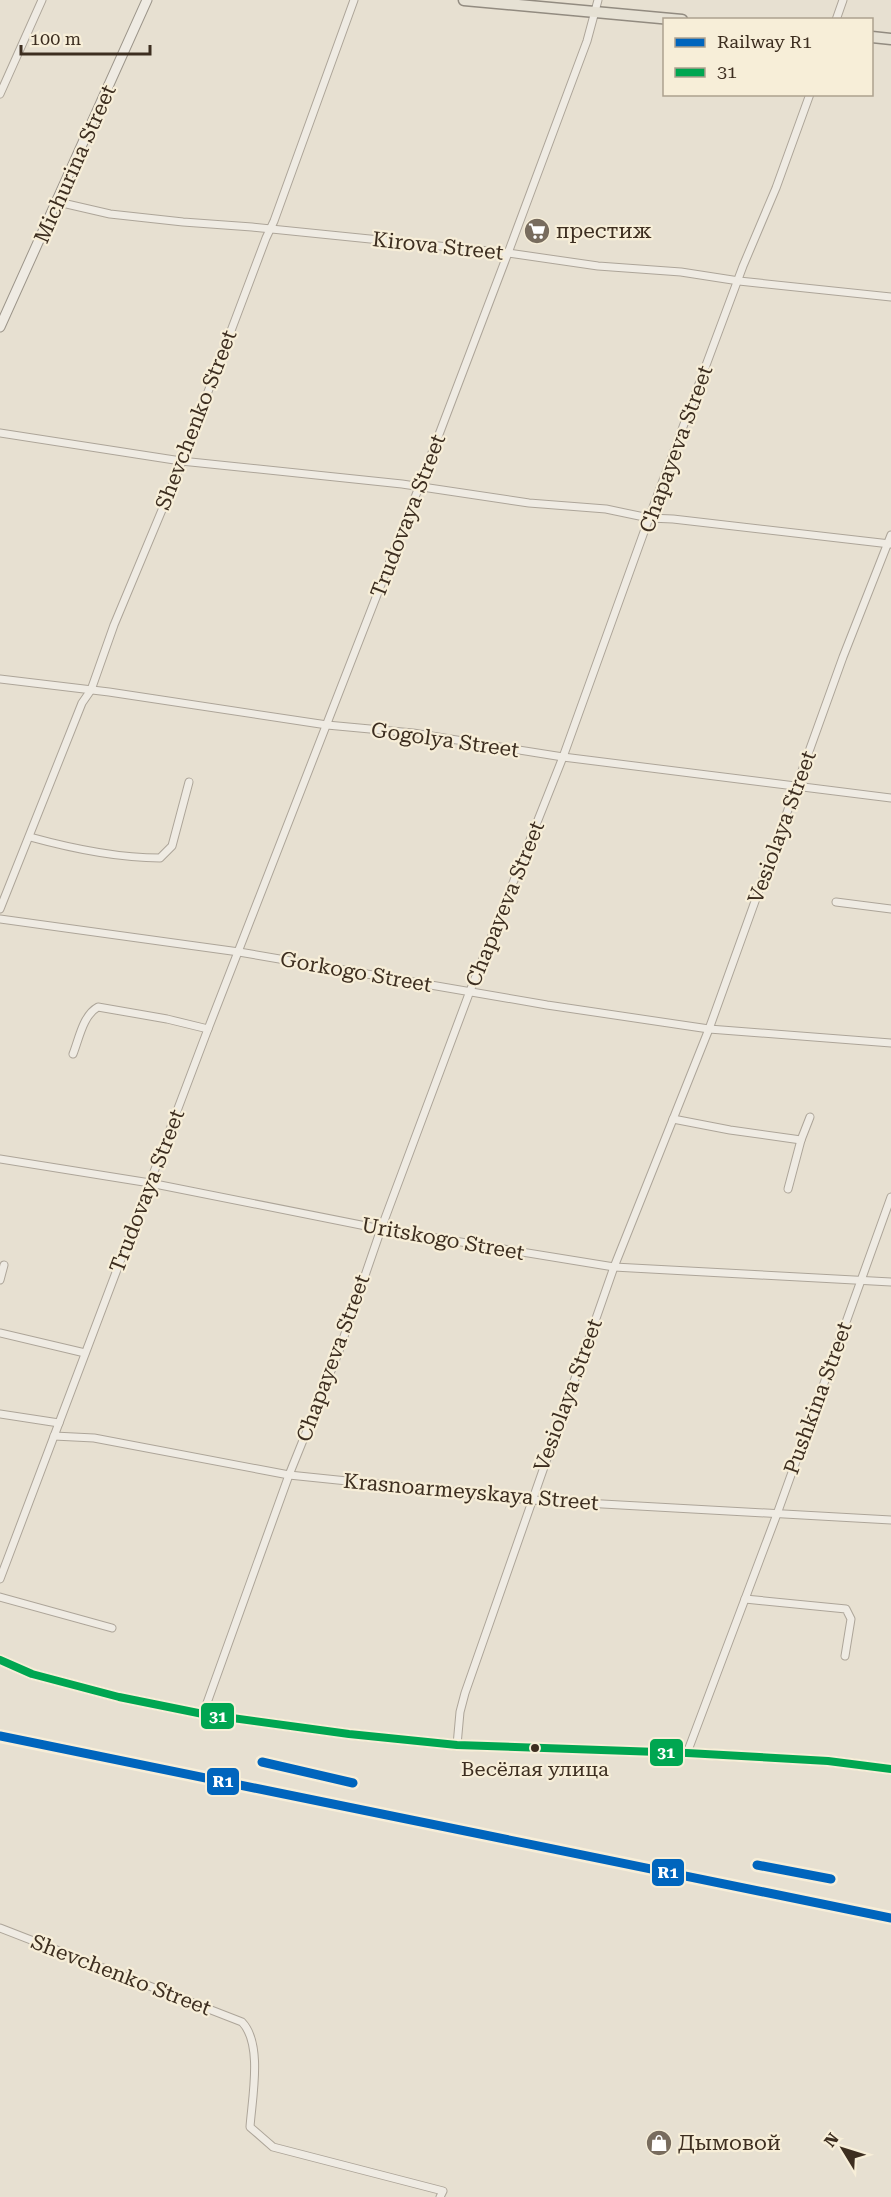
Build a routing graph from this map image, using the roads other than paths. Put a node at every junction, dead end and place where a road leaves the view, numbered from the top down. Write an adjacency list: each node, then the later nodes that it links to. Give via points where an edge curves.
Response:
1 (42, 0): 11 (street)
2 (147, 0): 13 (street, Michurina Street)
3 (354, 0): 14 (street, Shevchenko Street)
4 (464, 0): 6 (main road)
5 (843, 0): 8 (street)
6 (596, 6): 7 (main road); 15 (street, Trudovaya Street, via 587,41)
7 (670, 18)
8 (837, 18)
9 (873, 37): 10 (main road)
10 (891, 39)
11 (0, 94)
12 (809, 96): 16 (street, Chapayeva Street)
13 (58, 202): 14 (street, Kirova Street, via 110,214); 18 (street, Michurina Street)
14 (270, 229): 15 (street, Kirova Street); 20 (street, Shevchenko Street)
15 (508, 253): 16 (street, Kirova Street); 21 (street, Trudovaya Street)
16 (739, 281): 17 (street, Kirova Street); 22 (street, Chapayeva Street)
17 (891, 297)
18 (0, 327)
19 (0, 433): 20 (street)
20 (181, 461): 21 (street); 26 (street, Shevchenko Street)
21 (419, 487): 22 (street, via 529,503 606,509); 27 (street, Trudovaya Street)
22 (649, 518): 24 (street); 28 (street, Chapayeva Street)
23 (891, 535): 24 (street, Vesiolaya Street)
24 (889, 544): 30 (street, Vesiolaya Street)
25 (0, 679): 26 (street, Gogolya Street)
26 (91, 690): 27 (street, Gogolya Street); 32 (street, Shevchenko Street, via 82,703)
27 (327, 725): 28 (street, Gogolya Street, via 413,733); 37 (street, Trudovaya Street)
28 (563, 757): 30 (street, Gogolya Street); 38 (street, Chapayeva Street)
29 (189, 782): 32 (street, via 172,846 160,858)
30 (796, 788): 31 (street, Gogolya Street); 40 (street, Vesiolaya Street)
31 (891, 798)
32 (30, 837): 34 (street, Shevchenko Street)
33 (836, 902): 35 (street)
34 (0, 909)
35 (891, 909)
36 (0, 919): 37 (street, Gorkogo Street)
37 (239, 952): 38 (street, Gorkogo Street); 39 (street, Trudovaya Street)
38 (470, 991): 40 (street, Gorkogo Street); 50 (street, Chapayeva Street)
39 (208, 1029): 42 (street, via 98,1007 88,1018); 47 (street, Trudovaya Street)
40 (709, 1029): 41 (street, Gorkogo Street); 44 (street, Vesiolaya Street)
41 (891, 1043)
42 (73, 1054)
43 (810, 1118): 45 (street)
44 (673, 1119): 45 (street); 52 (street, Vesiolaya Street)
45 (801, 1140): 48 (street)
46 (0, 1159): 47 (street, Uritskogo Street)
47 (150, 1184): 50 (street, Uritskogo Street); 57 (street, Trudovaya Street)
48 (788, 1189)
49 (891, 1197): 54 (street, Pushkina Street)
50 (381, 1229): 52 (street, Uritskogo Street); 61 (street, Chapayeva Street, via 339,1351)
51 (4, 1265): 53 (street)
52 (614, 1267): 54 (street, Uritskogo Street); 62 (street, Vesiolaya Street)
53 (0, 1280)
54 (860, 1281): 55 (street, Uritskogo Street); 63 (street, Pushkina Street)
55 (891, 1282)
56 (0, 1333): 57 (street)
57 (85, 1353): 59 (street, Trudovaya Street)
58 (0, 1414): 59 (street)
59 (59, 1423): 60 (street, Trudovaya Street)
60 (54, 1436): 61 (street, Krasnoarmeyskaya Street, via 94,1438); 65 (street, Trudovaya Street)
61 (289, 1475): 62 (street, Krasnoarmeyskaya Street); 71 (street, Chapayeva Street)
62 (531, 1500): 63 (street, Krasnoarmeyskaya Street); 72 (street, Vesiolaya Street, via 465,1693)
63 (777, 1514): 64 (street, Krasnoarmeyskaya Street); 67 (street, Pushkina Street)
64 (891, 1520)
65 (0, 1580)
66 (0, 1597): 68 (street)
67 (744, 1599): 69 (street, via 846,1609 851,1619); 73 (street, Pushkina Street)
68 (112, 1628)
69 (845, 1656)
70 (0, 1660): 71 (street, via 32,1674)
71 (203, 1714): 72 (street)
72 (457, 1745): 73 (street)
73 (687, 1754): 74 (street, via 828,1761)
74 (891, 1769)
75 (0, 1928): 76 (street, Shevchenko Street, via 242,2022 250,2030 255,2049 250,2127 273,2147 443,2191)
76 (440, 2197)

